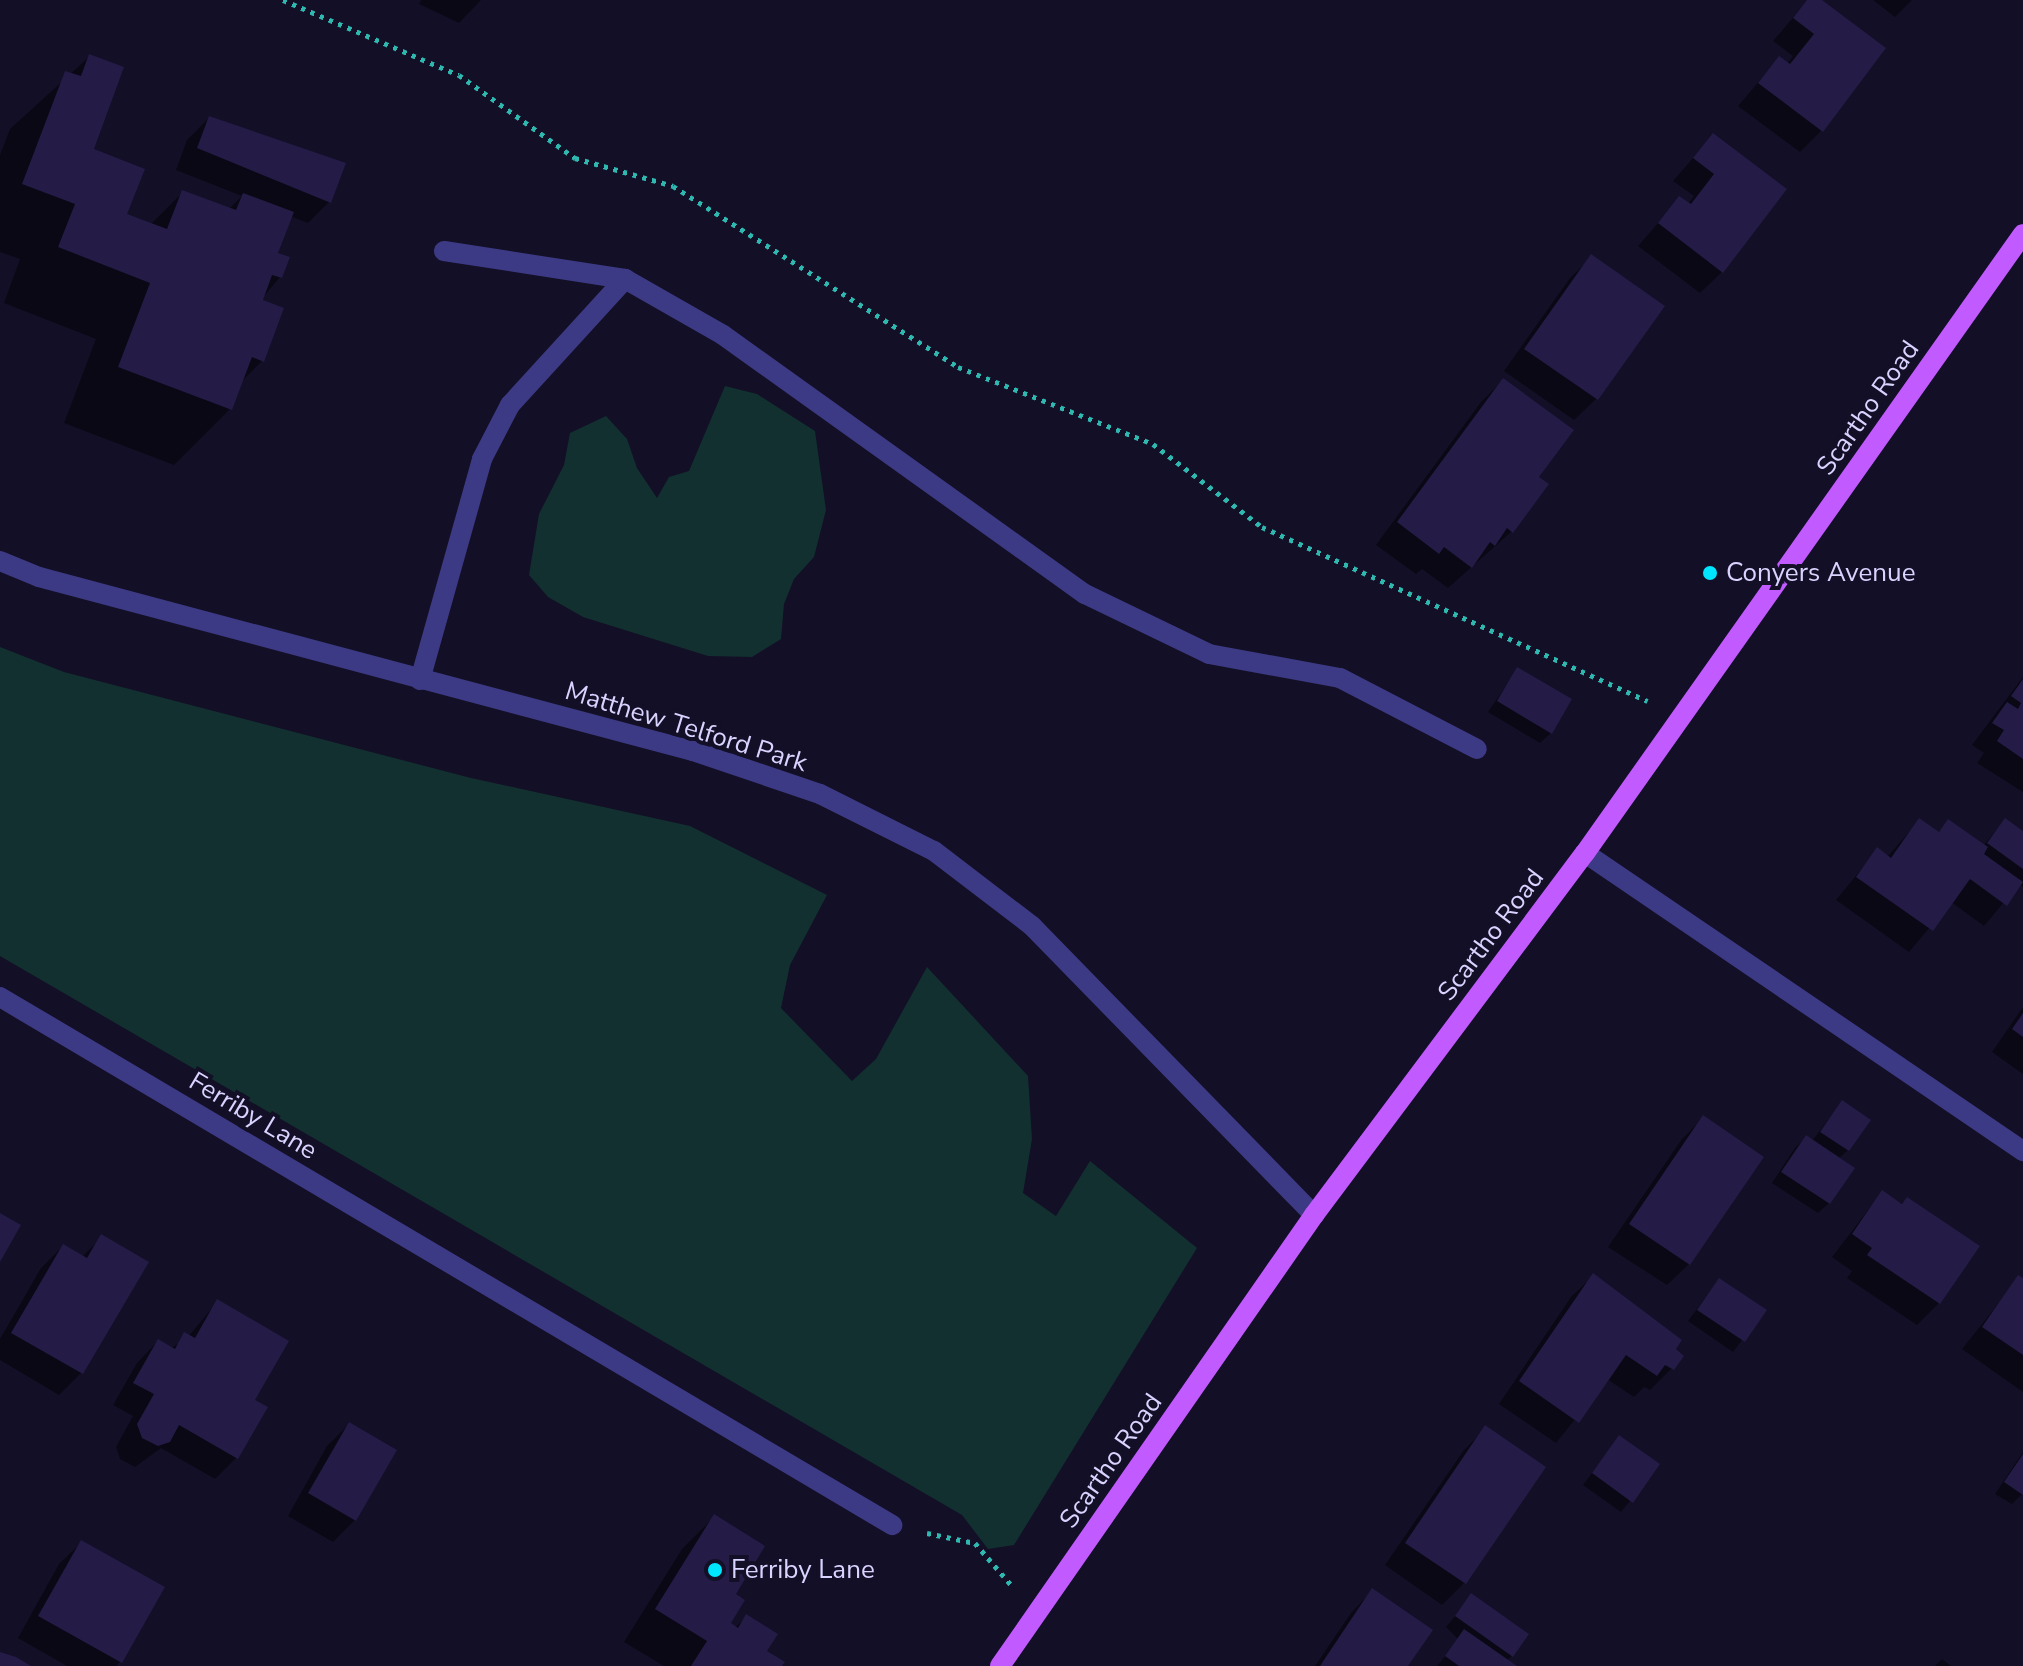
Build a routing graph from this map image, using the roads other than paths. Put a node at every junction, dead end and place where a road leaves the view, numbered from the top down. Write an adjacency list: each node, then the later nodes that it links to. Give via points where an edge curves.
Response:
1 (2023, 234): 7 (main road, Scartho Road)
2 (444, 251): 3 (street)
3 (625, 279): 5 (street, via 510,405 482,459); 6 (street, via 723,335 1085,594 1209,654 1340,678)
4 (0, 561): 5 (street, Matthew Telford Park, via 39,577)
5 (420, 680): 10 (street, Matthew Telford Park, via 693,751 820,794 934,851 1032,926)
6 (1477, 749)
7 (1585, 853): 9 (street); 10 (main road, Scartho Road)
8 (0, 997): 11 (street, Ferriby Lane)
9 (2023, 1151)
10 (1314, 1215): 12 (main road, Scartho Road)
11 (892, 1525)
12 (1000, 1666)

